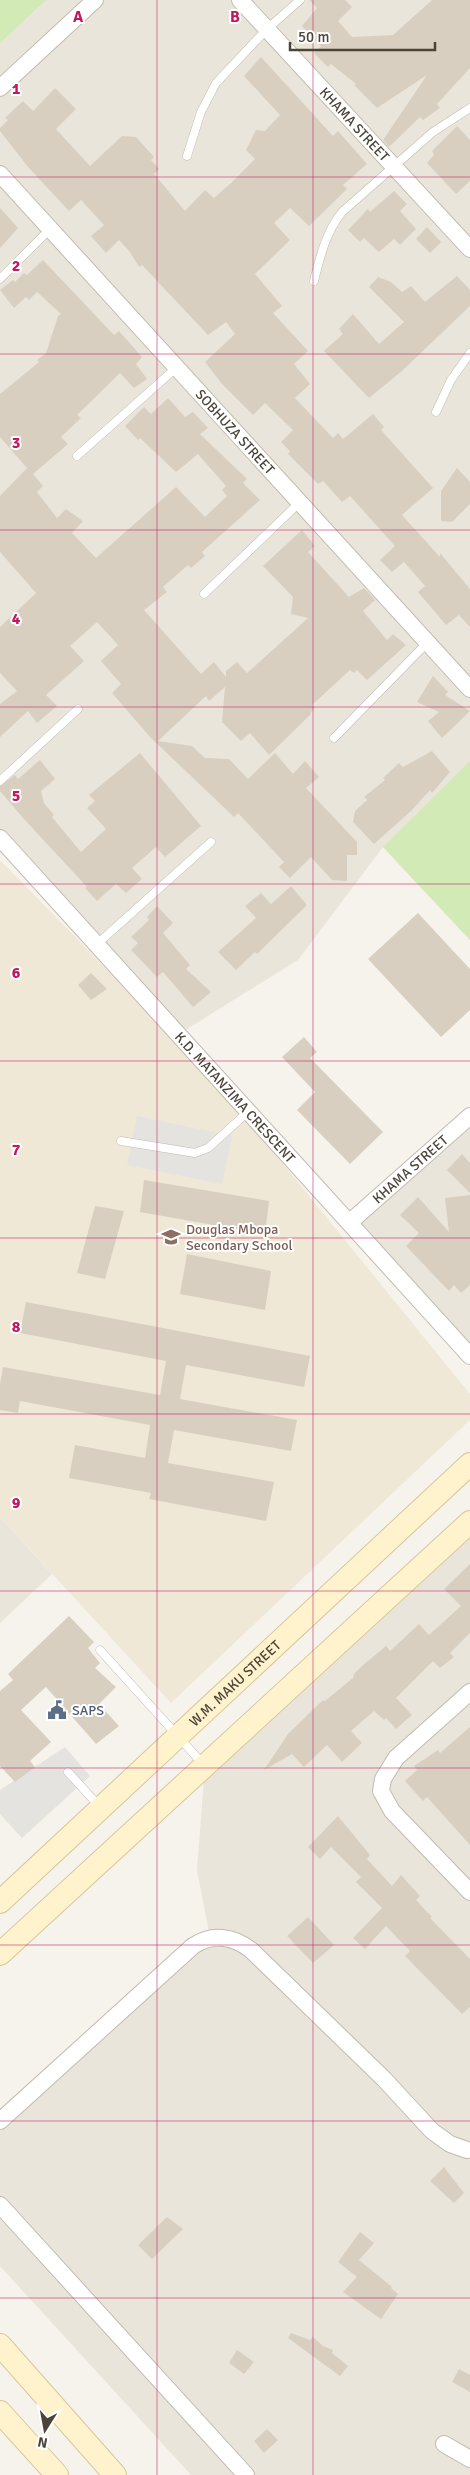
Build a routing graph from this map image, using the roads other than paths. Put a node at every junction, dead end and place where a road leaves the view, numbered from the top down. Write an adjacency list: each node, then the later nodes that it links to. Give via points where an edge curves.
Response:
1 (95, 0): 5 (street)
2 (240, 0): 4 (street, KHAMA STREET)
3 (300, 0): 4 (lane)
4 (267, 30): 7 (lane, via 216,83 201,112); 8 (street, KHAMA STREET)
5 (0, 88)
6 (470, 108): 8 (lane, via 433,132)
7 (187, 156)
8 (395, 166): 11 (street, KHAMA STREET); 13 (lane, via 333,224)
9 (0, 174): 10 (street, SOBHUZA STREET)
10 (50, 229): 12 (lane); 15 (street, SOBHUZA STREET)
11 (470, 249)
12 (0, 279)
13 (314, 281)
14 (470, 353): 16 (lane, via 450,380)
15 (176, 368): 17 (lane); 18 (street, SOBHUZA STREET)
16 (436, 412)
17 (77, 456)
18 (299, 503): 19 (lane); 20 (street, SOBHUZA STREET)
19 (204, 594)
20 (428, 643): 21 (street, SOBHUZA STREET); 23 (lane)
21 (470, 689)
22 (78, 709): 24 (lane)
23 (334, 738)
24 (0, 780)
25 (0, 838): 27 (street, K.D. MATANZIMA CRESCENT)
26 (211, 842): 27 (lane)
27 (97, 944): 28 (street, K.D. MATANZIMA CRESCENT)
28 (249, 1111): 30 (lane, via 208,1148 195,1154); 31 (street, K.D. MATANZIMA CRESCENT)
29 (470, 1116): 31 (street, KHAMA STREET)
30 (120, 1141)
31 (350, 1222): 32 (street, K.D. MATANZIMA CRESCENT)
32 (470, 1356)
33 (470, 1464): 37 (street, W.M. MAKU STREET)
34 (470, 1522): 38 (street)
35 (100, 1650): 37 (lane)
36 (470, 1692): 41 (street, via 396,1758 383,1779 381,1791 392,1811)
37 (178, 1737): 38 (lane); 40 (street, W.M. MAKU STREET)
38 (205, 1766): 43 (street)
39 (68, 1772): 40 (lane)
40 (101, 1808): 42 (street, W.M. MAKU STREET)
41 (470, 1892)
42 (0, 1902)
43 (0, 1954)
44 (0, 2121): 45 (street, via 193,1946 210,1938 224,1938 239,1941 251,1950 440,2138)
45 (467, 2150)
46 (0, 2205): 53 (street)
47 (0, 2345): 52 (street)
48 (0, 2412): 51 (street)
49 (444, 2444): 50 (street)
50 (470, 2459)
51 (57, 2475)
52 (115, 2475)
53 (246, 2475)

